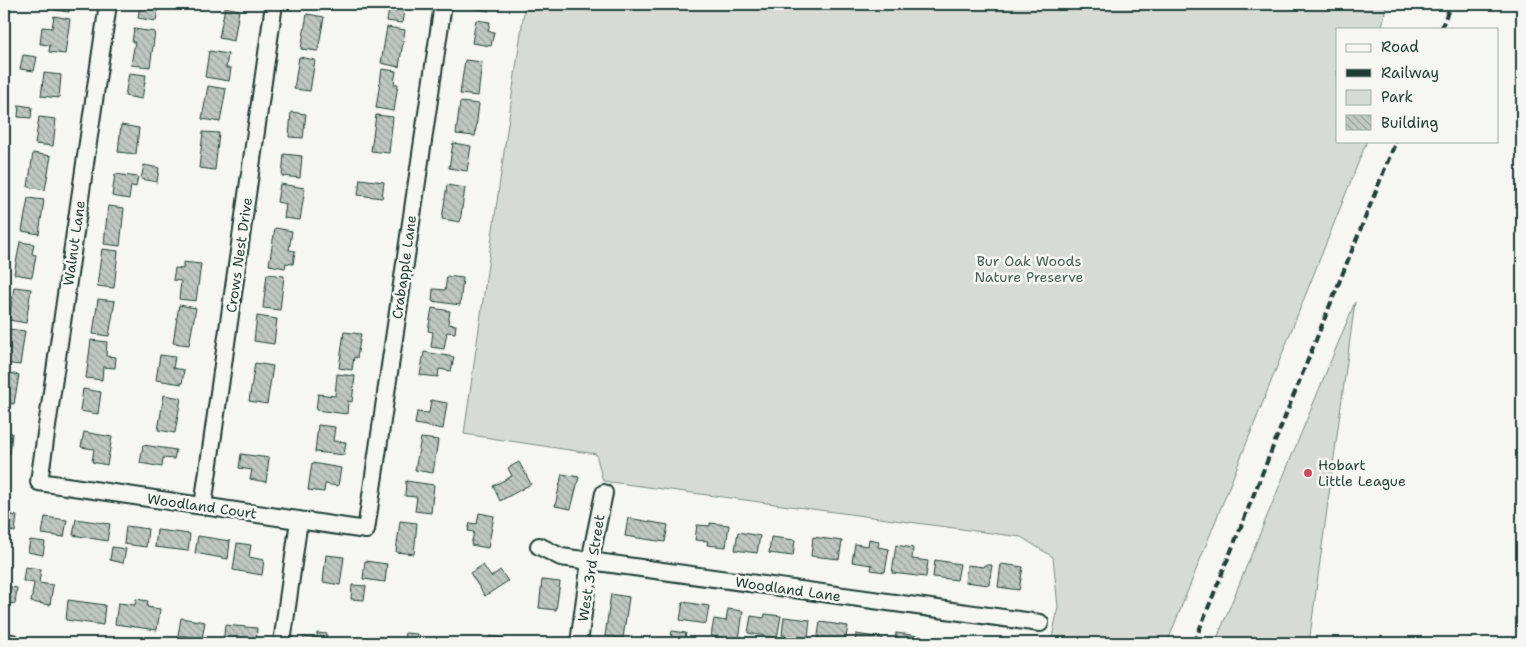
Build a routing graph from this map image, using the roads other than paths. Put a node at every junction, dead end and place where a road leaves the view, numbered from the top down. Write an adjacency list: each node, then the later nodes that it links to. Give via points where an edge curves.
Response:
1 (108, 4): 4 (street, Walnut Lane)
2 (274, 4): 6 (street, Crows Nest Drive)
3 (443, 4): 8 (street, Crabapple Lane)
4 (39, 482): 6 (street, Woodland Court)
5 (604, 493): 10 (street, West 3rd Street)
6 (203, 506): 7 (street, Woodland Court)
7 (299, 520): 8 (street, Woodland Court); 14 (street)
8 (366, 530)
9 (539, 546): 10 (street, Woodland Lane, via 561,557)
10 (590, 561): 11 (street, Woodland Lane); 15 (street, West 3rd Street)
11 (1040, 623)
12 (4, 642): 13 (street)
13 (12, 643)
14 (282, 643)
15 (579, 643)

